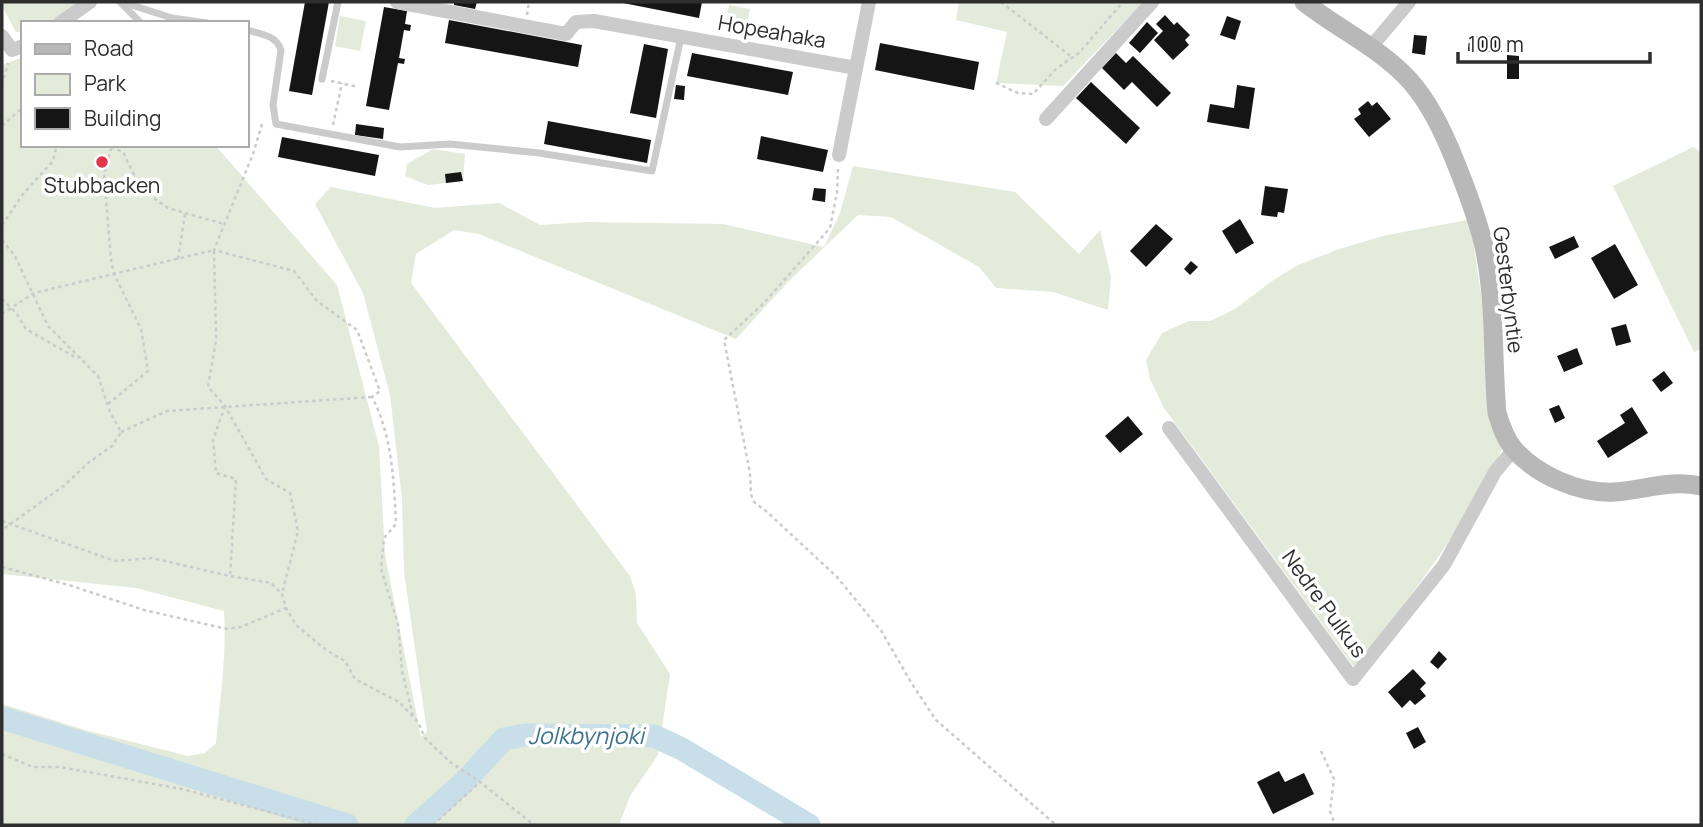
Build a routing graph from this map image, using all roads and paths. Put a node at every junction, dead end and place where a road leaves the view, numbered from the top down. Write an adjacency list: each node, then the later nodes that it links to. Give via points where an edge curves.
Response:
1 (90, 2): 12 (street)
2 (121, 2): 13 (lane); 14 (lane)
3 (338, 2): 21 (lane)
4 (397, 2): 11 (street, Hopeahaka)
5 (869, 2): 20 (street)
6 (1002, 2): 19 (path)
7 (1123, 2): 19 (path)
8 (1152, 2): 27 (street)
9 (1304, 2): 18 (street, Gesterbyntie)
10 (1409, 2): 18 (street)
11 (420, 4): 16 (street, Hopeahaka, via 566,34 576,22 593,21)
12 (63, 21)
13 (139, 21)
14 (193, 21)
15 (248, 30): 30 (lane, via 268,35 281,50 273,105 276,124)
16 (681, 36): 20 (street, Hopeahaka); 30 (lane, via 652,171 450,144 400,147)
17 (9, 45): 24 (path)
18 (1370, 48): 52 (street, Gesterbyntie, via 1405,76 1426,101 1468,195 1483,244 1489,288 1497,413)
19 (1073, 58): 23 (path, via 1032,94)
20 (856, 68): 34 (street)
21 (322, 79): 22 (path)
22 (342, 83): 25 (path); 30 (path)
23 (996, 83)
24 (2, 85)
25 (358, 87)
26 (21, 109): 29 (path)
27 (1046, 119)
28 (262, 124): 37 (path)
29 (2, 126)
30 (331, 134)
31 (56, 147): 36 (path, via 53,161)
32 (111, 147): 41 (path, via 104,174)
33 (113, 147): 35 (path, via 123,152 141,189)
34 (839, 155): 68 (path, via 830,228 765,303 724,340 751,495 845,586 882,632 936,720)
35 (185, 214): 37 (path); 40 (path)
36 (2, 225)
37 (224, 225): 39 (path)
38 (2, 240): 42 (path)
39 (214, 250): 40 (path); 47 (path, via 294,271 317,301 357,330 380,391); 49 (path, via 216,340 208,387)
40 (178, 259): 41 (path)
41 (114, 274): 42 (path); 48 (path, via 141,328 148,371)
42 (34, 293): 44 (path); 46 (path, via 48,326)
43 (2, 299): 44 (path)
44 (10, 309): 45 (path); 46 (path, via 26,329)
45 (2, 314)
46 (81, 361): 48 (path, via 98,376)
47 (372, 397): 49 (path); 61 (path, via 383,417 396,523 384,538 381,569 398,624 402,671)
48 (107, 404): 51 (path)
49 (225, 406): 51 (path, via 167,411); 58 (path, via 213,440 216,472 236,480); 59 (path, via 266,479 290,493 298,531)
50 (1169, 428): 52 (street, Nedre Pulkus, via 1353,679 1444,565 1495,472)
51 (121, 432): 55 (path, via 112,446)
52 (1514, 449): 53 (street, Gesterbyntie, via 1548,474 1585,490 1614,492 1684,482)
53 (1701, 486)
54 (2, 521): 55 (path)
55 (9, 525): 56 (path); 58 (path, via 115,561 152,558)
56 (2, 530)
57 (2, 566): 60 (path, via 144,610 227,629)
58 (230, 576): 59 (path, via 271,583)
59 (282, 594): 60 (path)
60 (286, 608): 61 (path, via 296,625 345,661 355,679 399,702)
61 (413, 716): 64 (path, via 425,738)
62 (1321, 751): 69 (path, via 1334,779 1330,811)
63 (2, 754): 65 (path, via 33,767 60,767 182,789)
64 (480, 782): 66 (path); 67 (path)
65 (319, 825)
66 (433, 825)
67 (534, 825)
68 (1056, 825)
69 (1335, 825)

